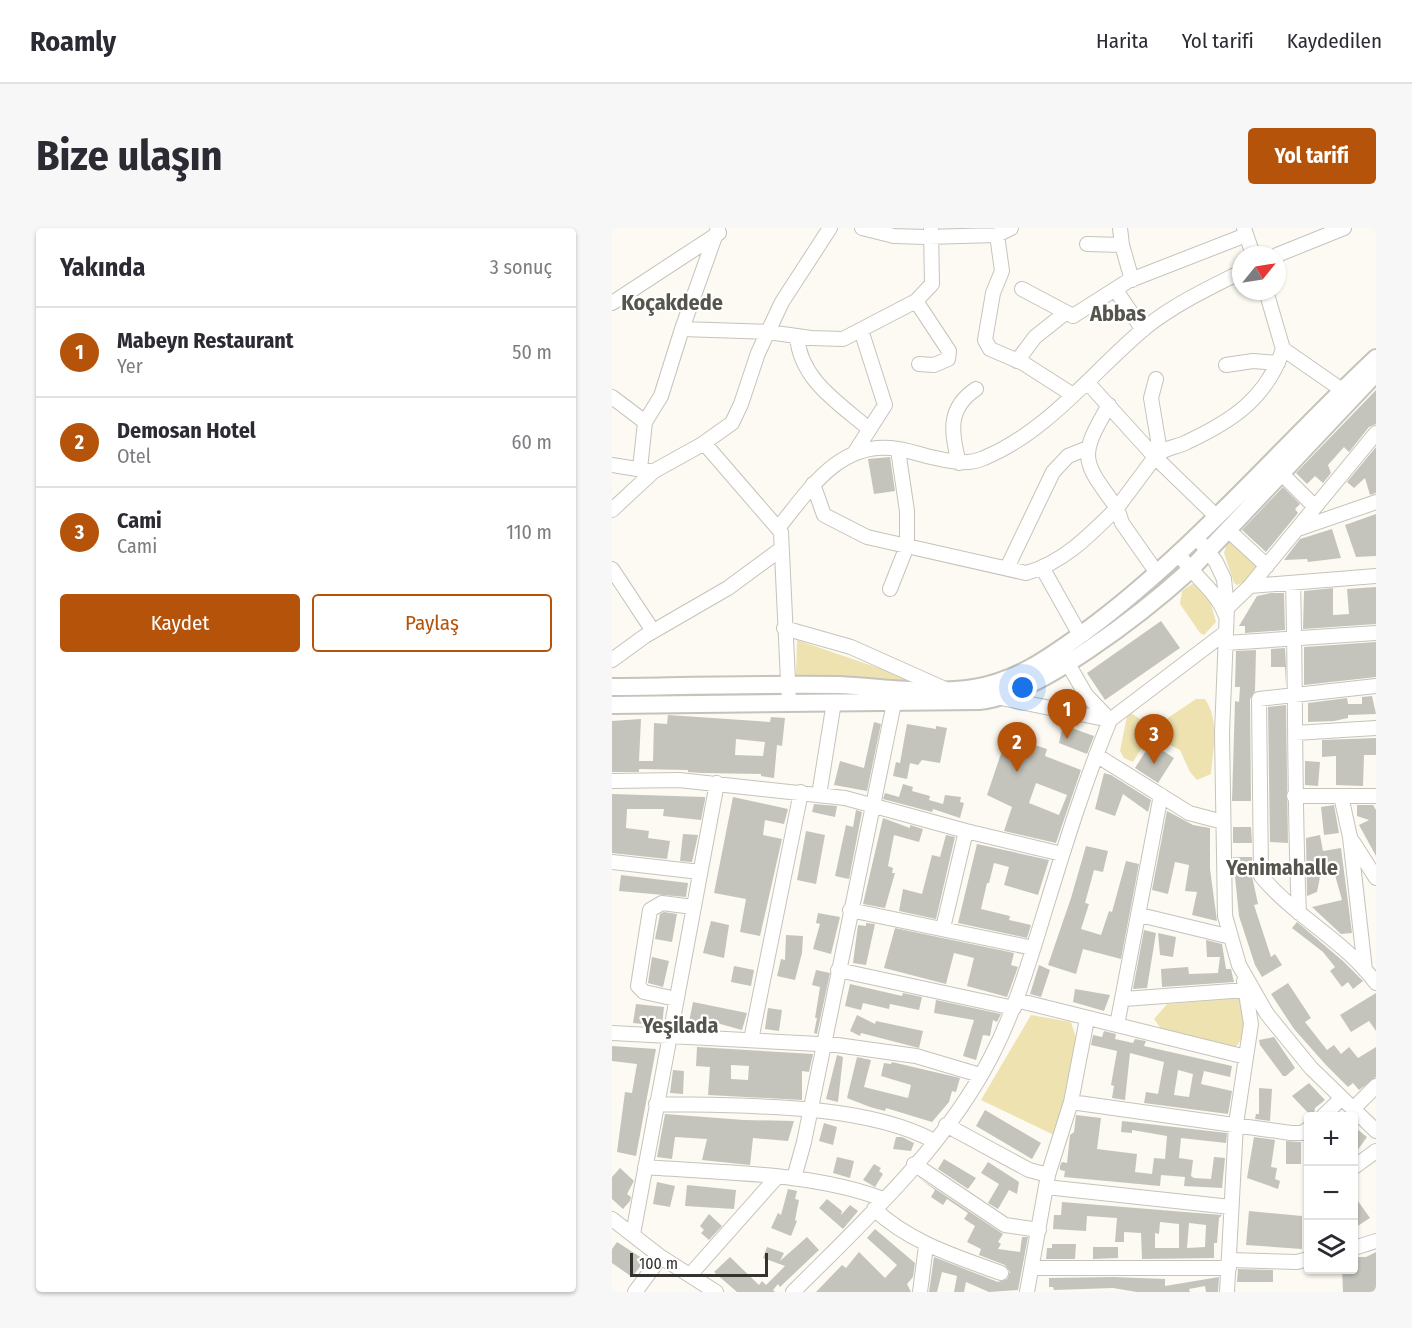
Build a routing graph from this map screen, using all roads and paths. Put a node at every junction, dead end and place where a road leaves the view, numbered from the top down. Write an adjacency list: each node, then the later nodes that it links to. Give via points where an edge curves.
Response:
1 (830, 228): 24 (street, via 782,302)
2 (862, 228): 7 (street, via 894,236)
3 (1011, 228): 9 (street)
4 (1120, 228): 11 (street)
5 (1342, 228): 12 (street)
6 (721, 230): 19 (street); 21 (street)
7 (931, 232): 9 (street); 18 (street, via 932,284)
8 (1245, 232): 14 (street)
9 (997, 236): 28 (street, via 1002,271 993,293 985,340 990,349)
10 (1087, 244): 11 (street)
11 (1122, 245): 14 (street)
12 (1286, 251)
13 (1232, 277): 23 (street, via 1190,298)
14 (1132, 280): 16 (street)
15 (1022, 289): 20 (street)
16 (1115, 289): 20 (street, via 1073,316); 23 (street)
17 (1269, 300): 26 (street)
18 (916, 302): 22 (street); 30 (street, via 949,351 948,359 934,365)
19 (612, 303)
20 (1064, 314): 28 (street, via 1035,337)
21 (682, 329): 24 (street); 40 (street, via 662,396)
22 (861, 330): 25 (street, via 843,339); 41 (street, via 885,405)
23 (1143, 330): 34 (street)
24 (768, 332): 25 (street); 43 (street, via 732,423)
25 (797, 336): 41 (street, via 799,353 812,378)
26 (1283, 348): 29 (street); 36 (street)
27 (1376, 358): 36 (main road)
28 (1017, 361): 37 (street)
29 (1278, 363): 31 (street); 47 (street, via 1256,398 1233,418)
30 (919, 364)
31 (1226, 365)
32 (1376, 373): 51 (main road)
33 (1156, 379): 47 (street, via 1151,398)
34 (1087, 382): 37 (street); 39 (street)
35 (976, 389): 48 (street, via 959,402 953,422)
36 (1342, 390): 57 (main road)
37 (1073, 395): 48 (street, via 1012,443 983,459)
38 (612, 397): 40 (street)
39 (1109, 405): 44 (street, via 1091,435); 47 (street)
40 (645, 422): 50 (street)
41 (869, 429): 46 (street)
42 (1376, 433): 54 (street)
43 (704, 443): 50 (street); 58 (street)
44 (1088, 448): 55 (street, via 1090,471); 67 (street, via 1068,456 1053,471)
45 (898, 450): 46 (street, via 865,448); 48 (street); 62 (street, via 907,511)
46 (855, 452): 52 (street, via 843,457)
47 (1157, 455): 55 (street); 57 (street)
48 (959, 463)
49 (612, 465): 50 (street)
50 (647, 470): 56 (street)
51 (1281, 474): 54 (street); 60 (main road)
52 (813, 484): 58 (street); 62 (street, via 824,515 867,537)
53 (1376, 502): 59 (street)
54 (1315, 507): 59 (street)
55 (1117, 508): 68 (street, via 1084,540); 71 (street, via 1122,523)
56 (612, 510)
57 (1217, 517): 61 (main road)
58 (778, 528): 63 (street)
59 (1297, 529): 66 (street)
60 (1228, 530): 64 (main road); 66 (street)
61 (1196, 539): 64 (street); 65 (main road)
62 (907, 546): 67 (street); 75 (street)
63 (781, 549): 77 (street); 78 (street, via 728,588)
64 (1209, 551): 70 (main road); 76 (street, via 1224,579)
65 (1179, 554): 70 (street); 71 (main road)
66 (1267, 566): 74 (street)
67 (1007, 568): 68 (street, via 1026,573)
68 (1043, 568): 80 (street)
69 (612, 569): 78 (street)
70 (1189, 571): 76 (street, via 1215,597); 83 (main road, via 1157,599)
71 (1157, 573): 80 (main road)
72 (1376, 576): 73 (street)
73 (1293, 583): 74 (street); 81 (street)
74 (1250, 586): 76 (street)
75 (890, 589)
76 (1226, 625): 81 (street); 93 (street); 106 (street)
77 (784, 628): 86 (street, via 851,647); 87 (street)
78 (653, 631): 82 (street)
79 (1376, 633): 81 (street)
80 (1080, 635): 86 (main road, via 1039,665 1004,681)
81 (1294, 639): 88 (street)
82 (612, 660)
83 (1067, 662): 89 (main road, via 1042,680); 93 (street, via 1086,694)
84 (1376, 686): 88 (street)
85 (612, 687): 87 (main road)
86 (945, 689): 87 (main road)
87 (788, 694): 90 (main road); 92 (main road)
88 (1296, 695): 95 (street); 115 (street, via 1259,699 1261,876)
89 (1001, 698): 91 (main road); 93 (street)
90 (834, 702): 91 (main road); 100 (street)
91 (894, 703): 105 (street)
92 (612, 705)
93 (1110, 720): 96 (street)
94 (1376, 728): 95 (street)
95 (1295, 733): 102 (street)
96 (1096, 755): 101 (street); 109 (street)
97 (612, 781): 98 (street)
98 (717, 783): 99 (street); 111 (street)
99 (801, 792): 100 (street); 132 (street)
100 (819, 795): 105 (street)
101 (1161, 795): 106 (street, via 1189,813); 116 (street)
102 (1294, 796): 103 (street); 115 (street)
103 (1341, 796): 104 (street); 108 (street)
104 (1376, 796)
105 (873, 805): 107 (street); 114 (street)
106 (1223, 822): 118 (street, via 1225,916)
107 (966, 831): 109 (street); 117 (street)
108 (1350, 837): 112 (street); 122 (street)
109 (1062, 854): 119 (street)
110 (612, 862): 111 (street)
111 (700, 872): 113 (street)
112 (1376, 878)
113 (693, 907): 125 (street); 125 (street, via 662,903 650,910 638,986 644,992)
114 (850, 910): 117 (street); 121 (street)
115 (1299, 913): 122 (street, via 1343,947)
116 (1140, 915): 118 (street); 126 (street)
117 (943, 928): 119 (street)
118 (1232, 937): 120 (street)
119 (1033, 948): 127 (street)
120 (1239, 965): 124 (street); 137 (street, via 1267,1014 1311,1068)
121 (838, 970): 127 (street); 133 (street)
122 (1365, 970): 123 (street)
123 (1376, 983)
124 (1246, 990): 126 (street); 134 (street, via 1251,1024)
125 (676, 999): 131 (street)
126 (1124, 999): 129 (street)
127 (1015, 1004): 128 (street); 135 (street)
128 (1087, 1019): 129 (street); 138 (street)
129 (1117, 1024): 134 (street)
130 (612, 1033): 131 (street)
131 (669, 1036): 132 (street); 139 (street)
132 (751, 1040): 133 (street)
133 (822, 1045): 135 (street, via 916,1056); 141 (street)
134 (1246, 1057): 143 (street)
135 (981, 1075): 144 (street)
136 (1376, 1086): 140 (street)
137 (1342, 1098): 140 (street); 142 (street)
138 (1071, 1102): 143 (street); 154 (street)
139 (656, 1104): 141 (street); 151 (street)
140 (1353, 1109): 145 (street)
141 (810, 1111): 147 (street, via 856,1116); 153 (street)
142 (1327, 1112)
143 (1236, 1124): 146 (street); 156 (street)
144 (946, 1125): 147 (street); 154 (street)
145 (1376, 1131)
146 (1304, 1132)
147 (934, 1141): 149 (street)
148 (1376, 1151): 150 (street)
149 (914, 1164): 155 (street); 158 (street, via 1005,1225)
150 (1354, 1166)
151 (645, 1167): 152 (street); 159 (street)
152 (776, 1178): 153 (street); 168 (street)
153 (794, 1178): 155 (street, via 860,1190)
154 (1047, 1181): 156 (street); 158 (street)
155 (879, 1204): 161 (street, via 891,1225); 171 (street)
156 (1232, 1207): 165 (street)
157 (612, 1219): 159 (street)
158 (1039, 1230): 166 (street)
159 (633, 1234): 163 (street)
160 (1376, 1241): 162 (street)
161 (926, 1246): 167 (street); 172 (street)
162 (1358, 1246)
163 (661, 1257): 168 (street); 169 (street)
164 (1304, 1260): 165 (street)
165 (1230, 1264): 166 (street); 174 (street)
166 (1032, 1268): 173 (street)
167 (1001, 1274)
168 (690, 1275): 170 (street)
169 (635, 1292)
170 (716, 1292)
171 (793, 1292)
172 (920, 1292)
173 (1027, 1292)
174 (1227, 1292)

